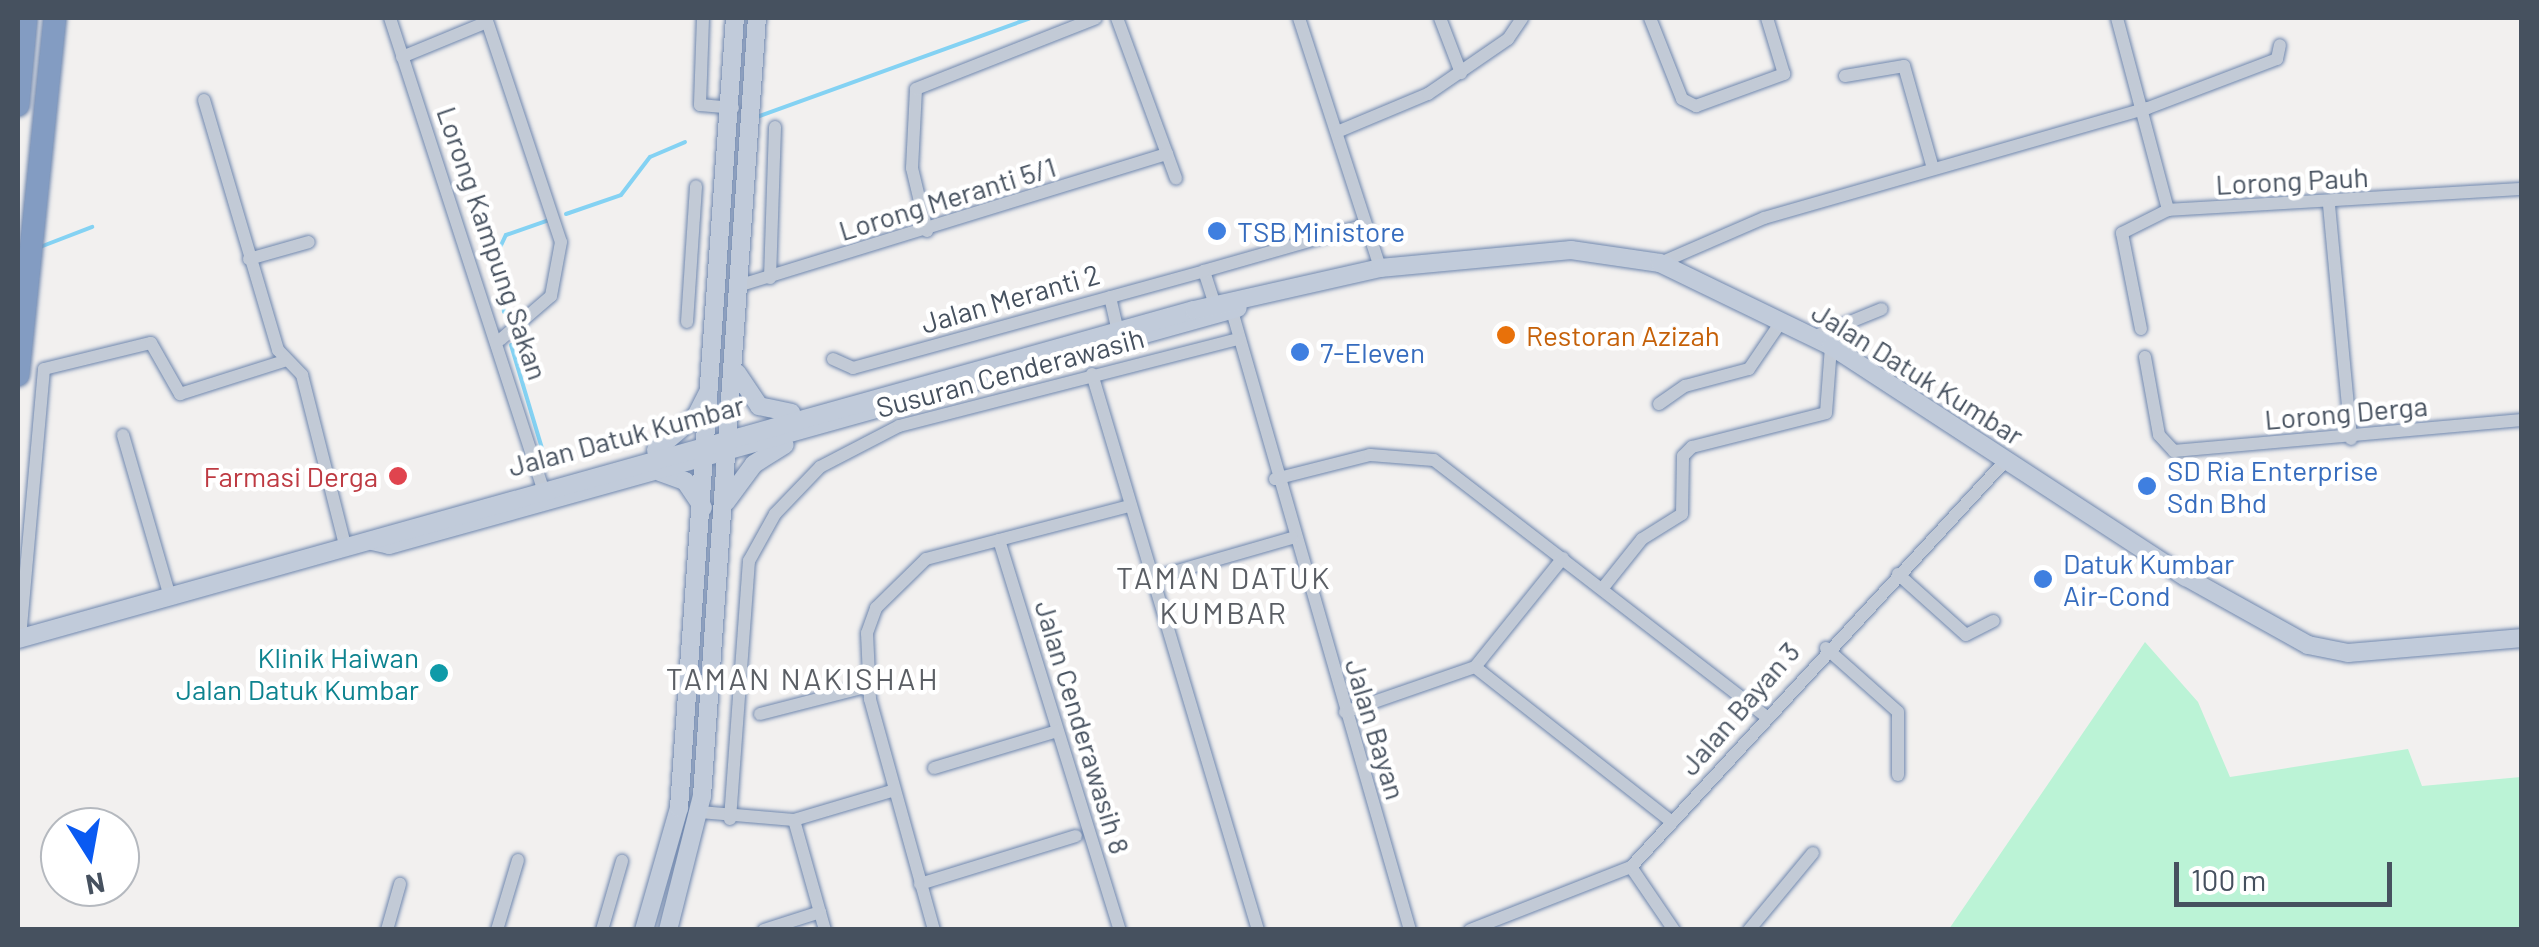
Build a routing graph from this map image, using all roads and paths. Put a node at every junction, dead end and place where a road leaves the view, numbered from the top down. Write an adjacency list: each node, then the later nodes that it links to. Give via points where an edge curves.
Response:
1 (26, 18): 21 (highway)
2 (55, 18): 61 (highway)
3 (390, 18): 17 (street, Lorong Kampung Sakan)
4 (703, 18): 22 (street, via 700,105)
5 (735, 18): 22 (main road)
6 (756, 18): 43 (main road)
7 (1096, 18): 36 (street, via 916,89 912,168)
8 (1116, 18): 26 (street)
9 (1298, 18): 25 (street)
10 (1440, 18): 18 (street)
11 (1522, 18): 18 (street)
12 (1650, 18): 13 (street, via 1682,99 1696,106 1784,74)
13 (1768, 18)
14 (2117, 18): 23 (street)
15 (487, 20): 17 (street); 53 (street, via 561,242 551,296)
16 (2280, 44): 23 (street, via 2277,59)
17 (402, 56): 53 (street, Lorong Kampung Sakan)
18 (1461, 73): 25 (street)
19 (1845, 76): 27 (street, via 1904,66)
20 (204, 100): 38 (street)
21 (18, 106)
22 (732, 108): 34 (main road)
23 (2148, 108): 27 (street); 32 (street)
24 (774, 127): 42 (street)
25 (1337, 132): 35 (street)
26 (1167, 154): 28 (street); 36 (street, Lorong Meranti 5/1)
27 (1932, 165): 39 (street, via 1718,234)
28 (1176, 178)
29 (696, 186): 33 (street)
30 (2522, 189): 31 (street, Lorong Pauh)
31 (2329, 204): 32 (street, Lorong Pauh); 67 (street)
32 (2168, 210): 49 (street, via 2122,233)
33 (693, 220): 34 (street); 47 (street)
34 (724, 223): 58 (main road)
35 (1366, 225): 40 (street); 41 (street, Jalan Meranti 2)
36 (927, 231): 42 (street, Lorong Meranti 5/1)
37 (309, 242): 38 (street)
38 (249, 259): 56 (street)
39 (1660, 263): 40 (main road, Jalan Datuk Kumbar, via 1546,250); 48 (main road, Jalan Datuk Kumbar)
40 (1380, 268): 45 (main road, Jalan Datuk Kumbar)
41 (1204, 271): 44 (street, Jalan Meranti 2); 45 (street, Jalan Bayan)
42 (770, 278): 43 (street, Lorong Meranti 5/1)
43 (741, 285): 59 (main road)
44 (1110, 296): 50 (street); 57 (street, Jalan Meranti 2, via 853,368)
45 (1224, 308): 50 (main road, Jalan Datuk Kumbar); 52 (street, Jalan Bayan); 65 (main road, Jalan Datuk Kumbar)
46 (1882, 309): 51 (street)
47 (687, 322)
48 (1781, 322): 51 (main road, Jalan Datuk Kumbar); 62 (street, via 1748,369 1685,386)
49 (2141, 330)
50 (1118, 331): 63 (main road, Jalan Datuk Kumbar)
51 (1813, 337): 54 (main road, Jalan Datuk Kumbar)
52 (1239, 339): 60 (street, Susuran Cenderawasih); 73 (street, Jalan Bayan)
53 (500, 340): 74 (street, Lorong Kampung Sakan)
54 (1831, 346): 70 (main road, Jalan Datuk Kumbar); 84 (street, via 1826,413 1692,446 1683,456 1682,514 1642,539)
55 (2145, 357): 67 (street, Lorong Derga, via 2159,435 2174,452)
56 (287, 360): 80 (street, via 302,374); 87 (street, via 180,394 151,343 44,369)
57 (832, 360)
58 (712, 372): 69 (main road); 71 (main road, via 696,416)
59 (737, 373): 63 (main road, via 759,406); 68 (main road)
60 (1092, 374): 75 (street); 100 (street, Susuran Cenderawasih, via 861,440 775,514 749,561 739,614)
61 (18, 375)
62 (1659, 404)
63 (804, 414): 68 (main road, Jalan Datuk Kumbar)
64 (2522, 420): 67 (street, Lorong Derga)
65 (822, 428): 68 (main road, Jalan Datuk Kumbar); 76 (main road, via 754,464)
66 (124, 435): 85 (street)
67 (2351, 438)
68 (729, 444): 69 (main road, Jalan Datuk Kumbar); 76 (main road)
69 (708, 450): 71 (main road, Jalan Datuk Kumbar); 72 (main road, Jalan Datuk Kumbar); 76 (main road)
70 (2007, 459): 82 (street, Jalan Bayan 3); 88 (main road, Jalan Datuk Kumbar, via 2308,645 2348,653)
71 (639, 460): 74 (main road, Jalan Datuk Kumbar)
72 (659, 472): 76 (main road, via 685,482); 79 (main road, Jalan Datuk Kumbar)
73 (1275, 480): 77 (street, Jalan Bayan); 81 (street, via 1370,455 1422,456)
74 (542, 486): 79 (main road, Jalan Datuk Kumbar)
75 (1125, 507): 78 (street); 83 (street)
76 (713, 508): 99 (main road); 114 (main road, via 679,808)
77 (1292, 538): 83 (street); 92 (street, Jalan Bayan)
78 (999, 540): 91 (street, via 926,559 887,589 867,632); 95 (street, Jalan Cenderawasih 8)
79 (381, 543): 80 (main road, Jalan Datuk Kumbar)
80 (346, 549): 85 (main road, Jalan Datuk Kumbar)
81 (1563, 558): 84 (street); 90 (street)
82 (1898, 574): 86 (street, via 1966,634); 89 (street, Jalan Bayan 3)
83 (1149, 579): 120 (street)
84 (1602, 589): 94 (street)
85 (170, 596): 87 (main road, Jalan Datuk Kumbar)
86 (1994, 622)
87 (19, 638)
88 (2522, 638)
89 (1826, 648): 94 (street, Jalan Bayan 3); 97 (street, via 1898,712)
90 (1476, 667): 92 (street); 102 (street)
91 (868, 686): 93 (street); 98 (street)
92 (1345, 712): 121 (street, Jalan Bayan)
93 (760, 714)
94 (1766, 716): 102 (street, Jalan Bayan 3)
95 (1057, 732): 96 (street); 119 (street, Jalan Cenderawasih 8)
96 (934, 768)
97 (1898, 775)
98 (890, 792): 101 (street); 109 (street)
99 (700, 812): 100 (street); 115 (main road)
100 (730, 819): 101 (street)
101 (794, 820): 110 (street)
102 (1672, 822): 107 (street, Jalan Bayan 3)
103 (1076, 836): 109 (street)
104 (1813, 852): 124 (street)
105 (518, 860): 112 (street)
106 (622, 861): 113 (street)
107 (1632, 867): 122 (street, Jalan Bayan 3); 123 (street)
108 (400, 884): 111 (street)
109 (920, 884): 118 (street)
110 (820, 912): 116 (street); 117 (street)
111 (387, 930)
112 (497, 930)
113 (602, 930)
114 (644, 930)
115 (668, 930)
116 (764, 930)
117 (825, 930)
118 (934, 930)
119 (1120, 930)
120 (1258, 930)
121 (1410, 930)
122 (1470, 930)
123 (1674, 930)
124 (1749, 930)

